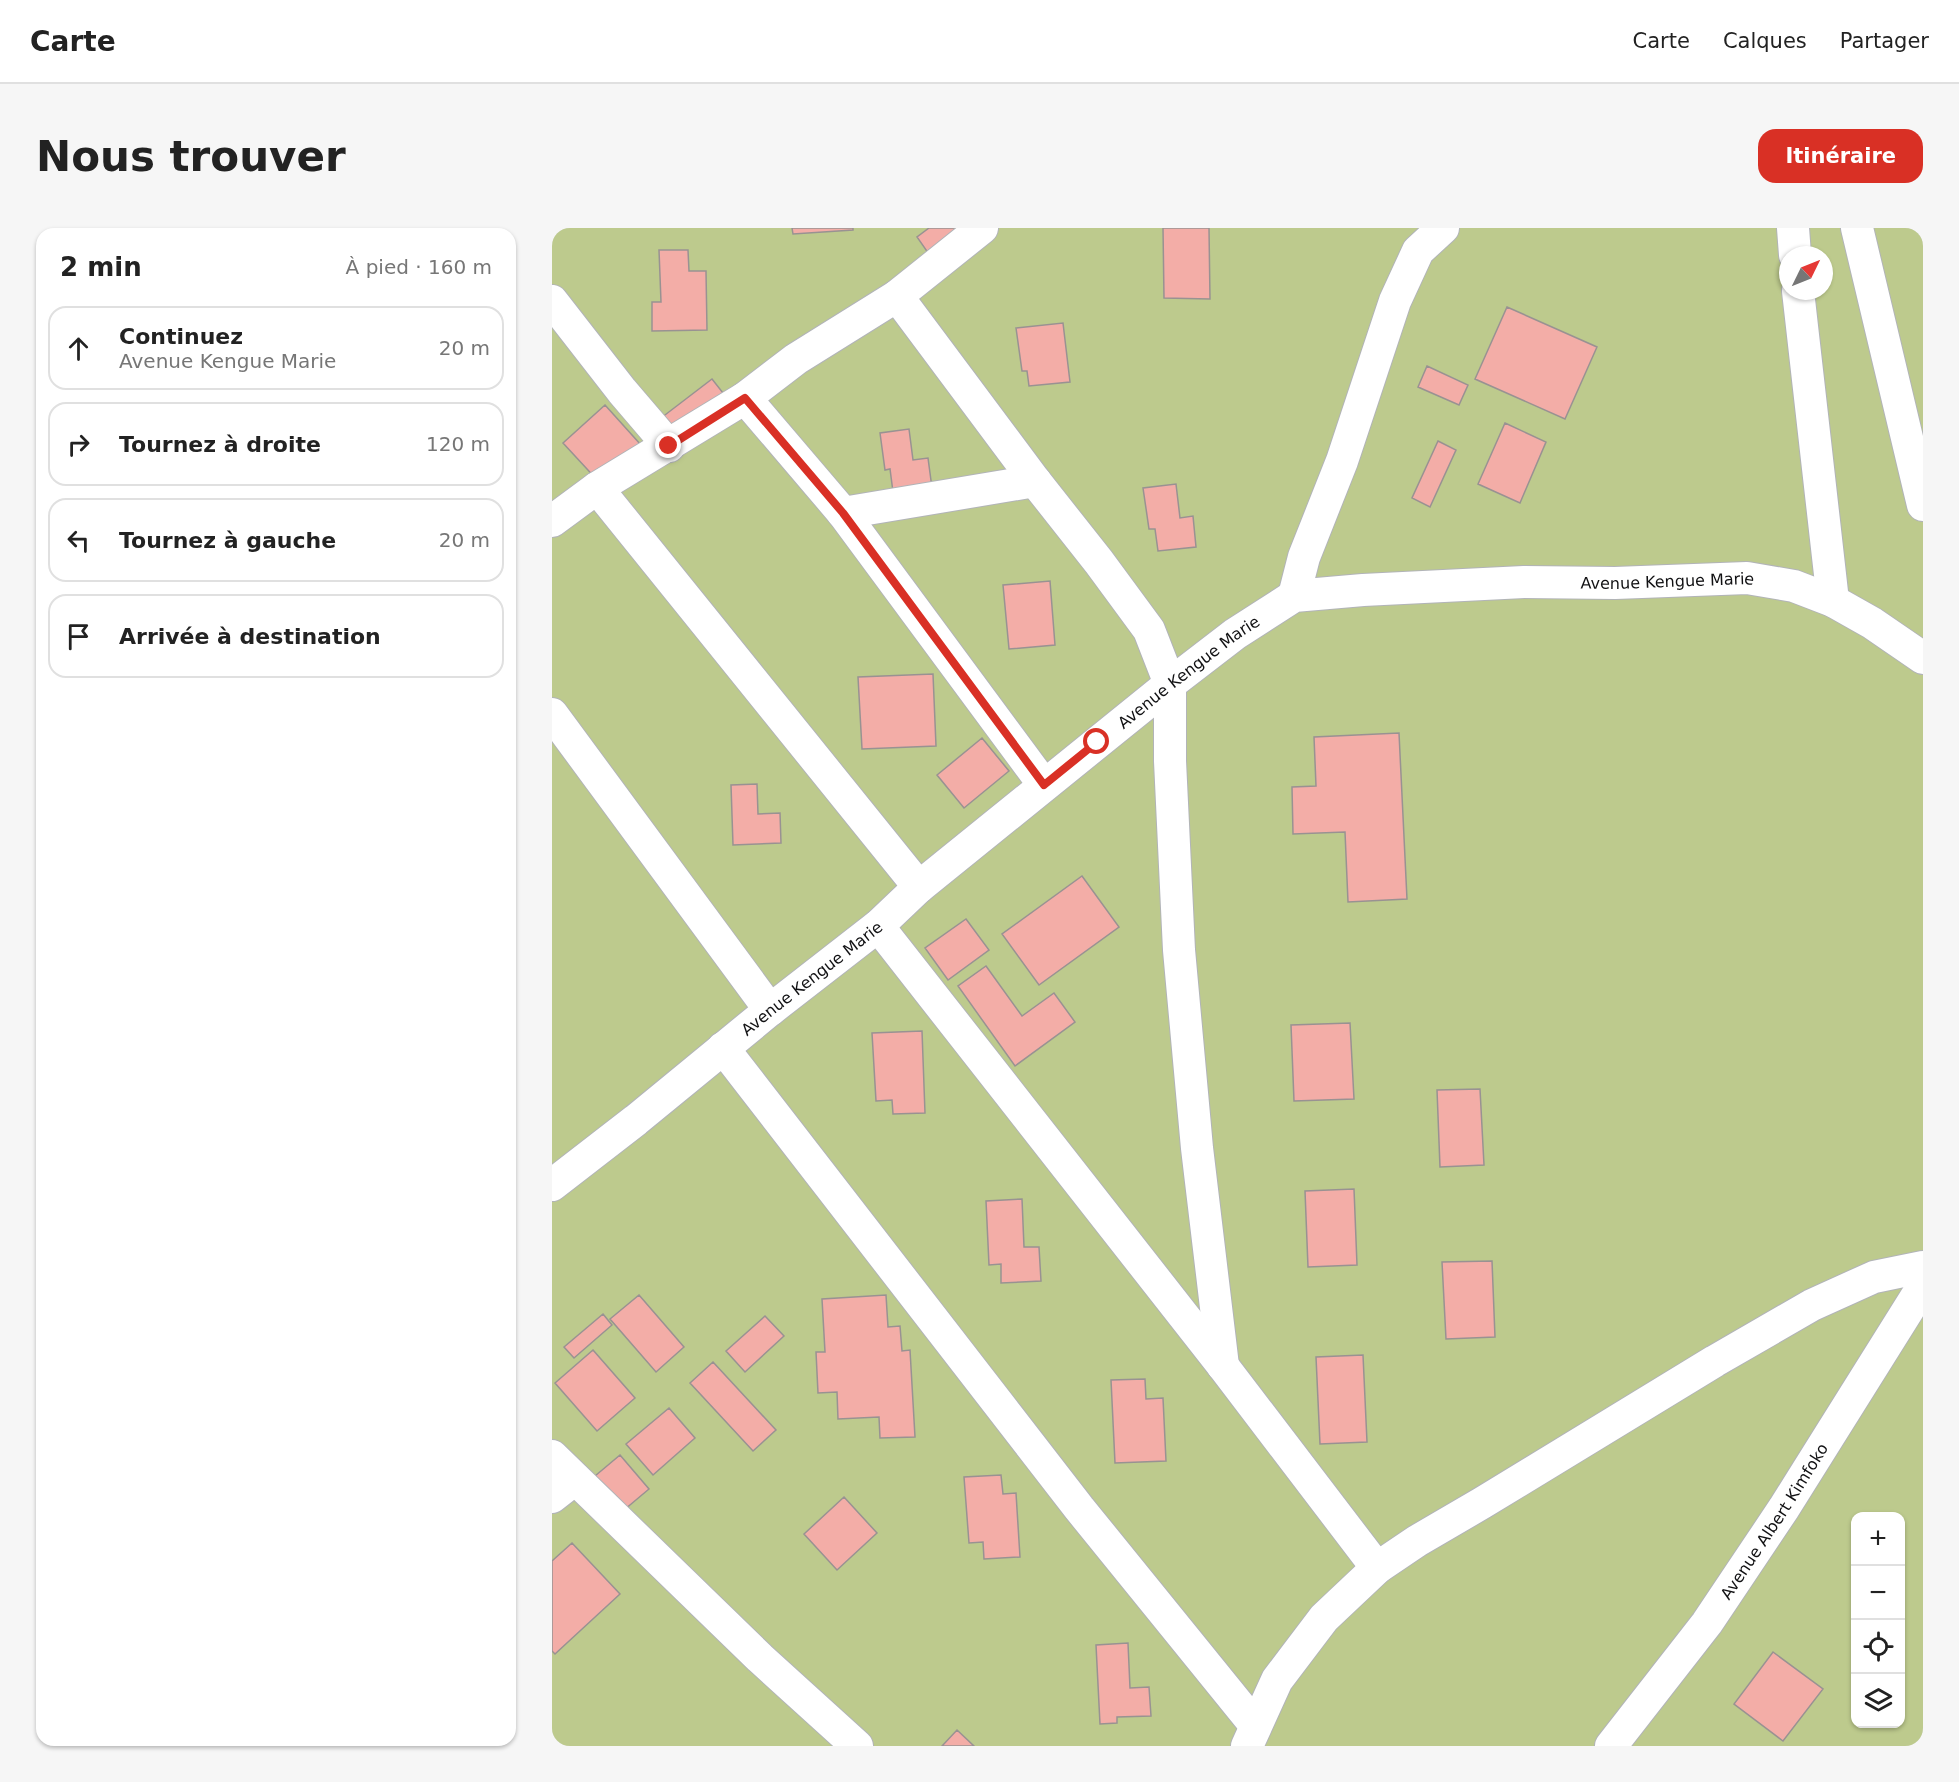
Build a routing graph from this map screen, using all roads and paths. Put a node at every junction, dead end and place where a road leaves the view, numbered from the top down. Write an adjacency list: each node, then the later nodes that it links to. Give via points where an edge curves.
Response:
1 (982, 228): 6 (street)
2 (1443, 228): 16 (street, via 1418,251 1395,301 1342,461 1304,557)
3 (1793, 228): 5 (street)
4 (1857, 228): 13 (street)
5 (1794, 246)
6 (897, 296): 9 (street, via 796,358); 11 (street)
7 (1799, 300): 17 (street)
8 (552, 301): 10 (street)
9 (745, 398): 10 (street); 14 (street)
10 (669, 446): 12 (street)
11 (1035, 481): 14 (street); 19 (street, via 1149,630)
12 (597, 488): 15 (street); 22 (street)
13 (1923, 505)
14 (843, 513): 21 (street)
15 (552, 521)
16 (1294, 596): 17 (street, Avenue Kengue Marie, via 1524,582 1746,578 1794,586); 19 (street, Avenue Kengue Marie, via 1234,634)
17 (1833, 601): 18 (street, Avenue Kengue Marie)
18 (1923, 658)
19 (1170, 684): 21 (street, Avenue Kengue Marie); 29 (street, via 1179,950 1200,1181)
20 (552, 714): 24 (street)
21 (1044, 785): 22 (street, Avenue Kengue Marie)
22 (919, 887): 23 (street, Avenue Kengue Marie)
23 (878, 926): 24 (street, Avenue Kengue Marie); 29 (street)
24 (770, 1010): 25 (street, Avenue Kengue Marie)
25 (723, 1048): 26 (street, Avenue Kengue Marie); 33 (street)
26 (552, 1185)
27 (1923, 1267): 32 (street, via 1874,1277 1812,1305 1715,1360)
28 (1923, 1286): 35 (street, Avenue Albert Kimfoko, via 1707,1623)
29 (1223, 1366): 32 (street)
30 (552, 1456): 31 (street)
31 (563, 1488): 34 (street)
32 (1377, 1568): 33 (street, via 1324,1618 1300,1648 1277,1680)
33 (1251, 1735)
34 (857, 1746)
35 (1611, 1746)

